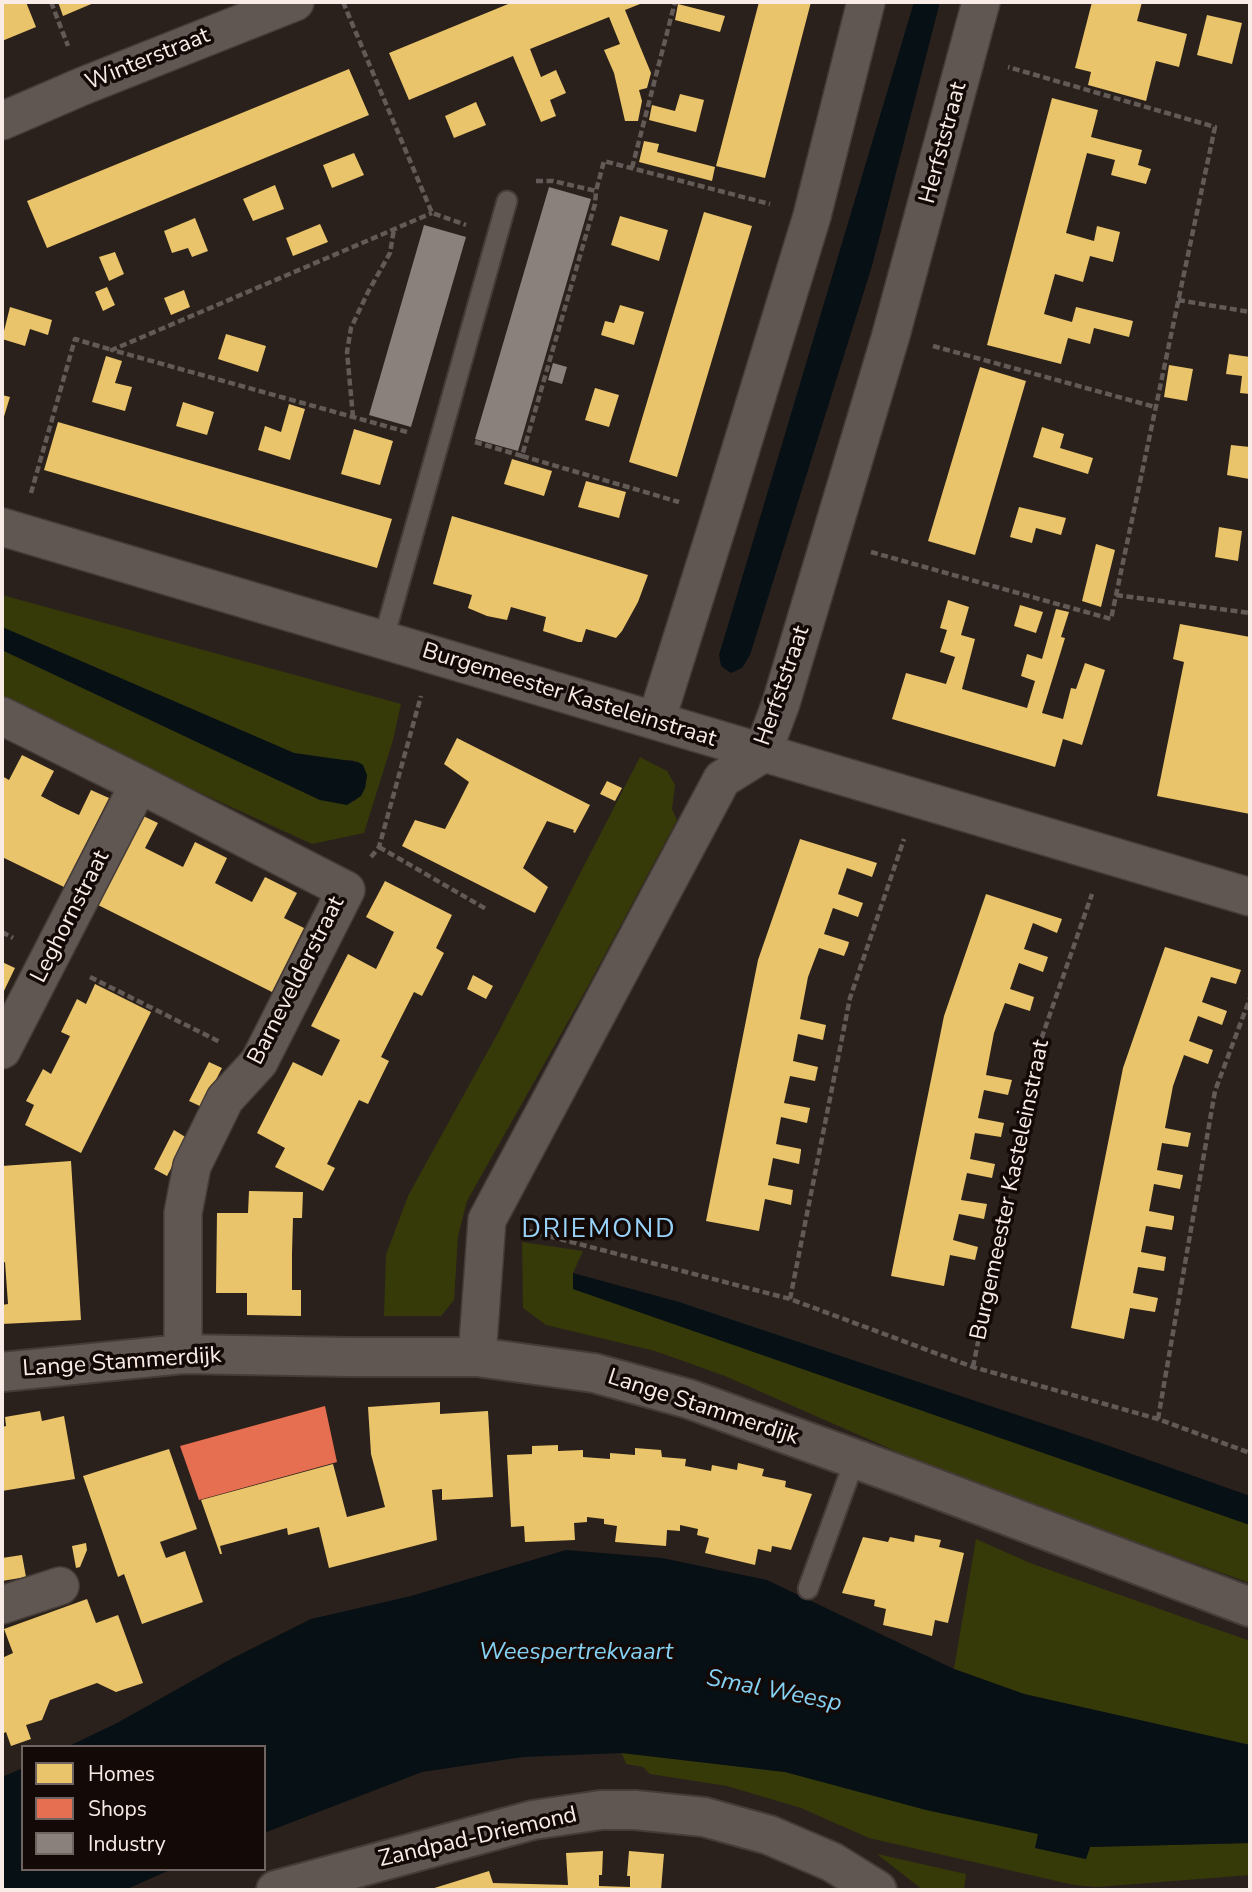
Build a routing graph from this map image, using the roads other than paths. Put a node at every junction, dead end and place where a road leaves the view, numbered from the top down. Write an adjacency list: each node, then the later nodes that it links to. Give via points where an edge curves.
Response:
1 (295, 2): 4 (street, Winterstraat)
2 (866, 2): 9 (street, via 812,216)
3 (981, 2): 10 (street, Herfststraat, via 891,335)
4 (2, 121)
5 (506, 201): 7 (lane)
6 (11, 530): 7 (street, Burgemeester Kasteleinstraat)
7 (383, 640): 9 (street, Burgemeester Kasteleinstraat)
8 (2, 716): 11 (street, Barnevelderstraat)
9 (656, 722): 10 (street, Burgemeester Kasteleinstraat)
10 (762, 754): 12 (street, Burgemeester Kasteleinstraat); 15 (street, Herfststraat, via 722,779 487,1220)
11 (139, 784): 13 (street, Leghornstraat); 14 (street, Barnevelderstraat, via 346,890 259,1062 225,1099 192,1166 183,1213)
12 (1250, 897)
13 (2, 1050)
14 (183, 1354): 15 (street, Lange Stammerdijk); 16 (street, Lange Stammerdijk)
15 (477, 1357): 17 (street, Lange Stammerdijk, via 594,1373 689,1399)
16 (2, 1372)
17 (855, 1459): 19 (lane); 21 (street, Lange Stammerdijk)
18 (60, 1586): 20 (street)
19 (808, 1589)
20 (2, 1605)
21 (1250, 1607)
22 (276, 1890): 23 (street, Zandpad-Driemond, via 533,1820 635,1810 704,1817 769,1835 832,1862)
23 (877, 1890)

